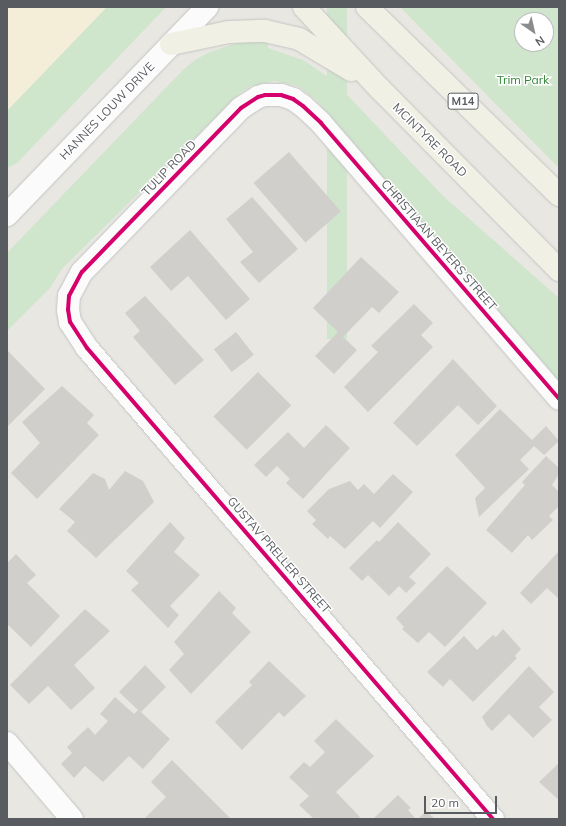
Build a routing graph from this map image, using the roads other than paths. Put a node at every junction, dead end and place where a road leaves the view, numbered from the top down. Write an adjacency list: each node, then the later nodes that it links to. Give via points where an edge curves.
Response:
1 (207, 7): 4 (street, HANNES LOUW DRIVE)
2 (304, 7): 5 (main road, MCINTYRE ROAD)
3 (366, 7): 7 (main road, M14)
4 (171, 44): 5 (main road, via 229,32 254,30 286,34 317,48); 8 (street, HANNES LOUW DRIVE)
5 (380, 89): 9 (main road, MCINTYRE ROAD)
6 (303, 106): 10 (street, TULIP ROAD, via 293,99 273,94 246,103 82,272); 11 (street, CHRISTIAAN BEYERS STREET, via 321,123)
7 (559, 195)
8 (7, 215)
9 (559, 270)
10 (69, 296): 14 (street, GUSTAV PRELLER STREET, via 70,322 87,348)
11 (559, 399)
12 (7, 743): 13 (street)
13 (72, 819)
14 (493, 819)

